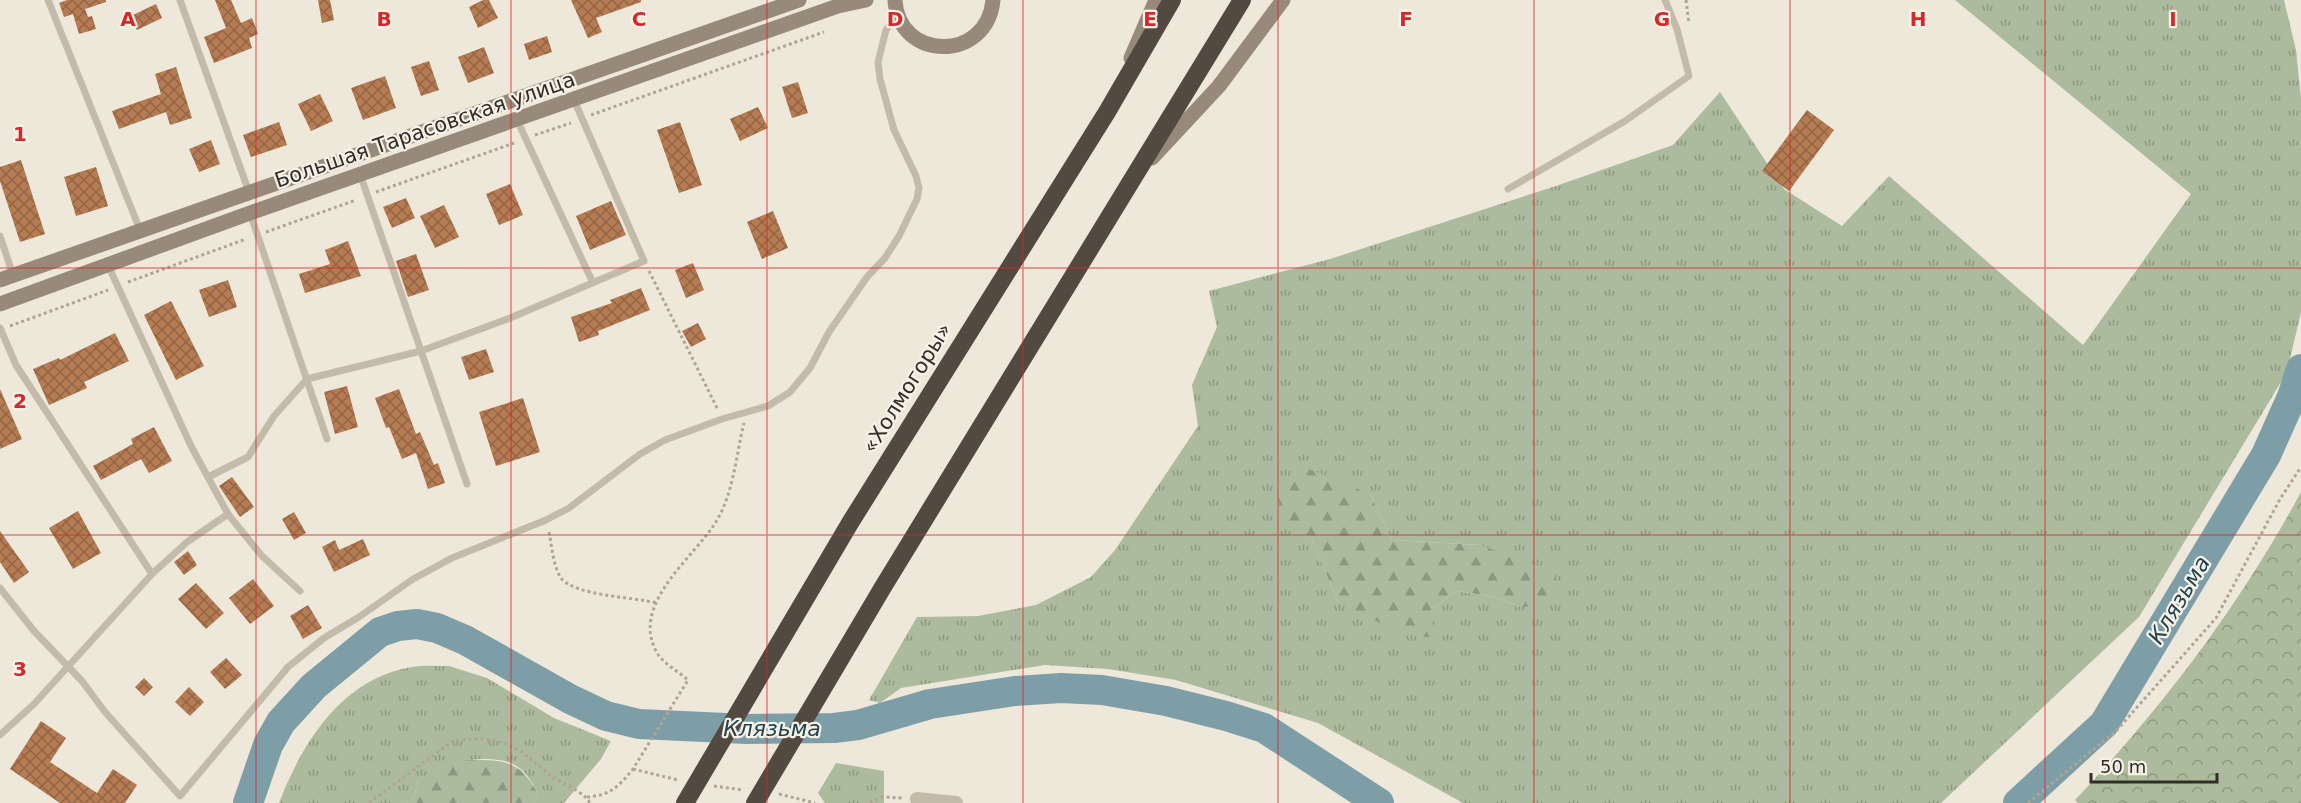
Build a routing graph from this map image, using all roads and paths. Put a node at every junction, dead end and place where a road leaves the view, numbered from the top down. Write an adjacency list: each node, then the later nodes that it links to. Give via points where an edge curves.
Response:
1 (48, 0): 25 (lane)
2 (180, 0): 22 (lane)
3 (799, 0): 22 (street, Большая Тарасовская улица)
4 (866, 0): 14 (street, Большая Тарасовская улица, via 838,6)
5 (876, 0): 12 (street)
6 (993, 0): 12 (street, via 985,26 971,40 953,47 928,45 913,36)
7 (1156, 0): 15 (street)
8 (1172, 0): 15 (highway, «Холмогоры»)
9 (1242, 0): 20 (highway)
10 (1283, 0): 20 (street, via 1219,86)
11 (1665, 0): 21 (lane, via 1689,76 1626,121)
12 (896, 7): 37 (lane, via 878,62 894,130 916,176 917,199 885,258 867,277 803,376 790,392)
13 (824, 32): 16 (path)
14 (574, 100): 16 (lane); 17 (street, Большая Тарасовская улица)
15 (1107, 112): 60 (highway, «Холмогоры», via 850,523)
16 (582, 118): 18 (path); 28 (lane)
17 (517, 120): 18 (lane); 19 (street, Большая Тарасовская улица)
18 (526, 139): 23 (path); 31 (lane)
19 (360, 174): 23 (lane); 24 (street, Большая Тарасовская улица)
20 (1133, 178): 56 (highway, via 884,587)
21 (1508, 189)
22 (249, 192): 25 (street, Большая Тарасовская улица)
23 (367, 196): 26 (path); 35 (lane)
24 (250, 213): 26 (lane); 29 (street, Большая Тарасовская улица)
25 (140, 230): 30 (street, Большая Тарасовская улица)
26 (258, 235): 32 (path); 36 (lane)
27 (0, 236): 30 (lane)
28 (644, 261): 31 (lane); 38 (path)
29 (107, 265): 32 (lane); 33 (street, Большая Тарасовская улица)
30 (6, 278)
31 (593, 283): 35 (lane)
32 (117, 286): 34 (path); 41 (lane)
33 (0, 304)
34 (0, 329): 45 (lane, via 16,365)
35 (421, 351): 36 (lane); 42 (lane)
36 (307, 379): 39 (lane); 41 (lane, via 274,416 248,457)
37 (747, 413): 38 (lane); 48 (path, via 717,520 666,584)
38 (723, 419): 44 (lane, via 665,440 640,454 569,508)
39 (327, 439)
40 (2301, 467): 64 (path, via 2216,618 2117,730)
41 (208, 477): 43 (lane)
42 (467, 484)
43 (228, 514): 45 (lane, via 187,542); 47 (lane, via 261,555)
44 (546, 520): 48 (path, via 560,577 569,585); 49 (lane, via 432,568 324,638 288,667 180,796)
45 (152, 574): 49 (lane)
46 (0, 588): 49 (lane)
47 (300, 591)
48 (657, 603): 51 (path, via 651,632 654,649 688,680)
49 (68, 668): 50 (lane)
50 (0, 735)
51 (633, 769): 52 (path); 55 (path, via 613,791)
52 (684, 782)
53 (704, 785): 56 (path)
54 (776, 794): 61 (path)
55 (587, 797): 58 (path, via 514,748 480,738 451,742 439,749); 59 (path)
56 (750, 797)
57 (917, 799): 62 (path, via 882,797); 63 (street)
58 (369, 803)
59 (590, 803)
60 (685, 803)
61 (815, 803)
62 (870, 803)
63 (956, 803)
64 (2028, 803)

